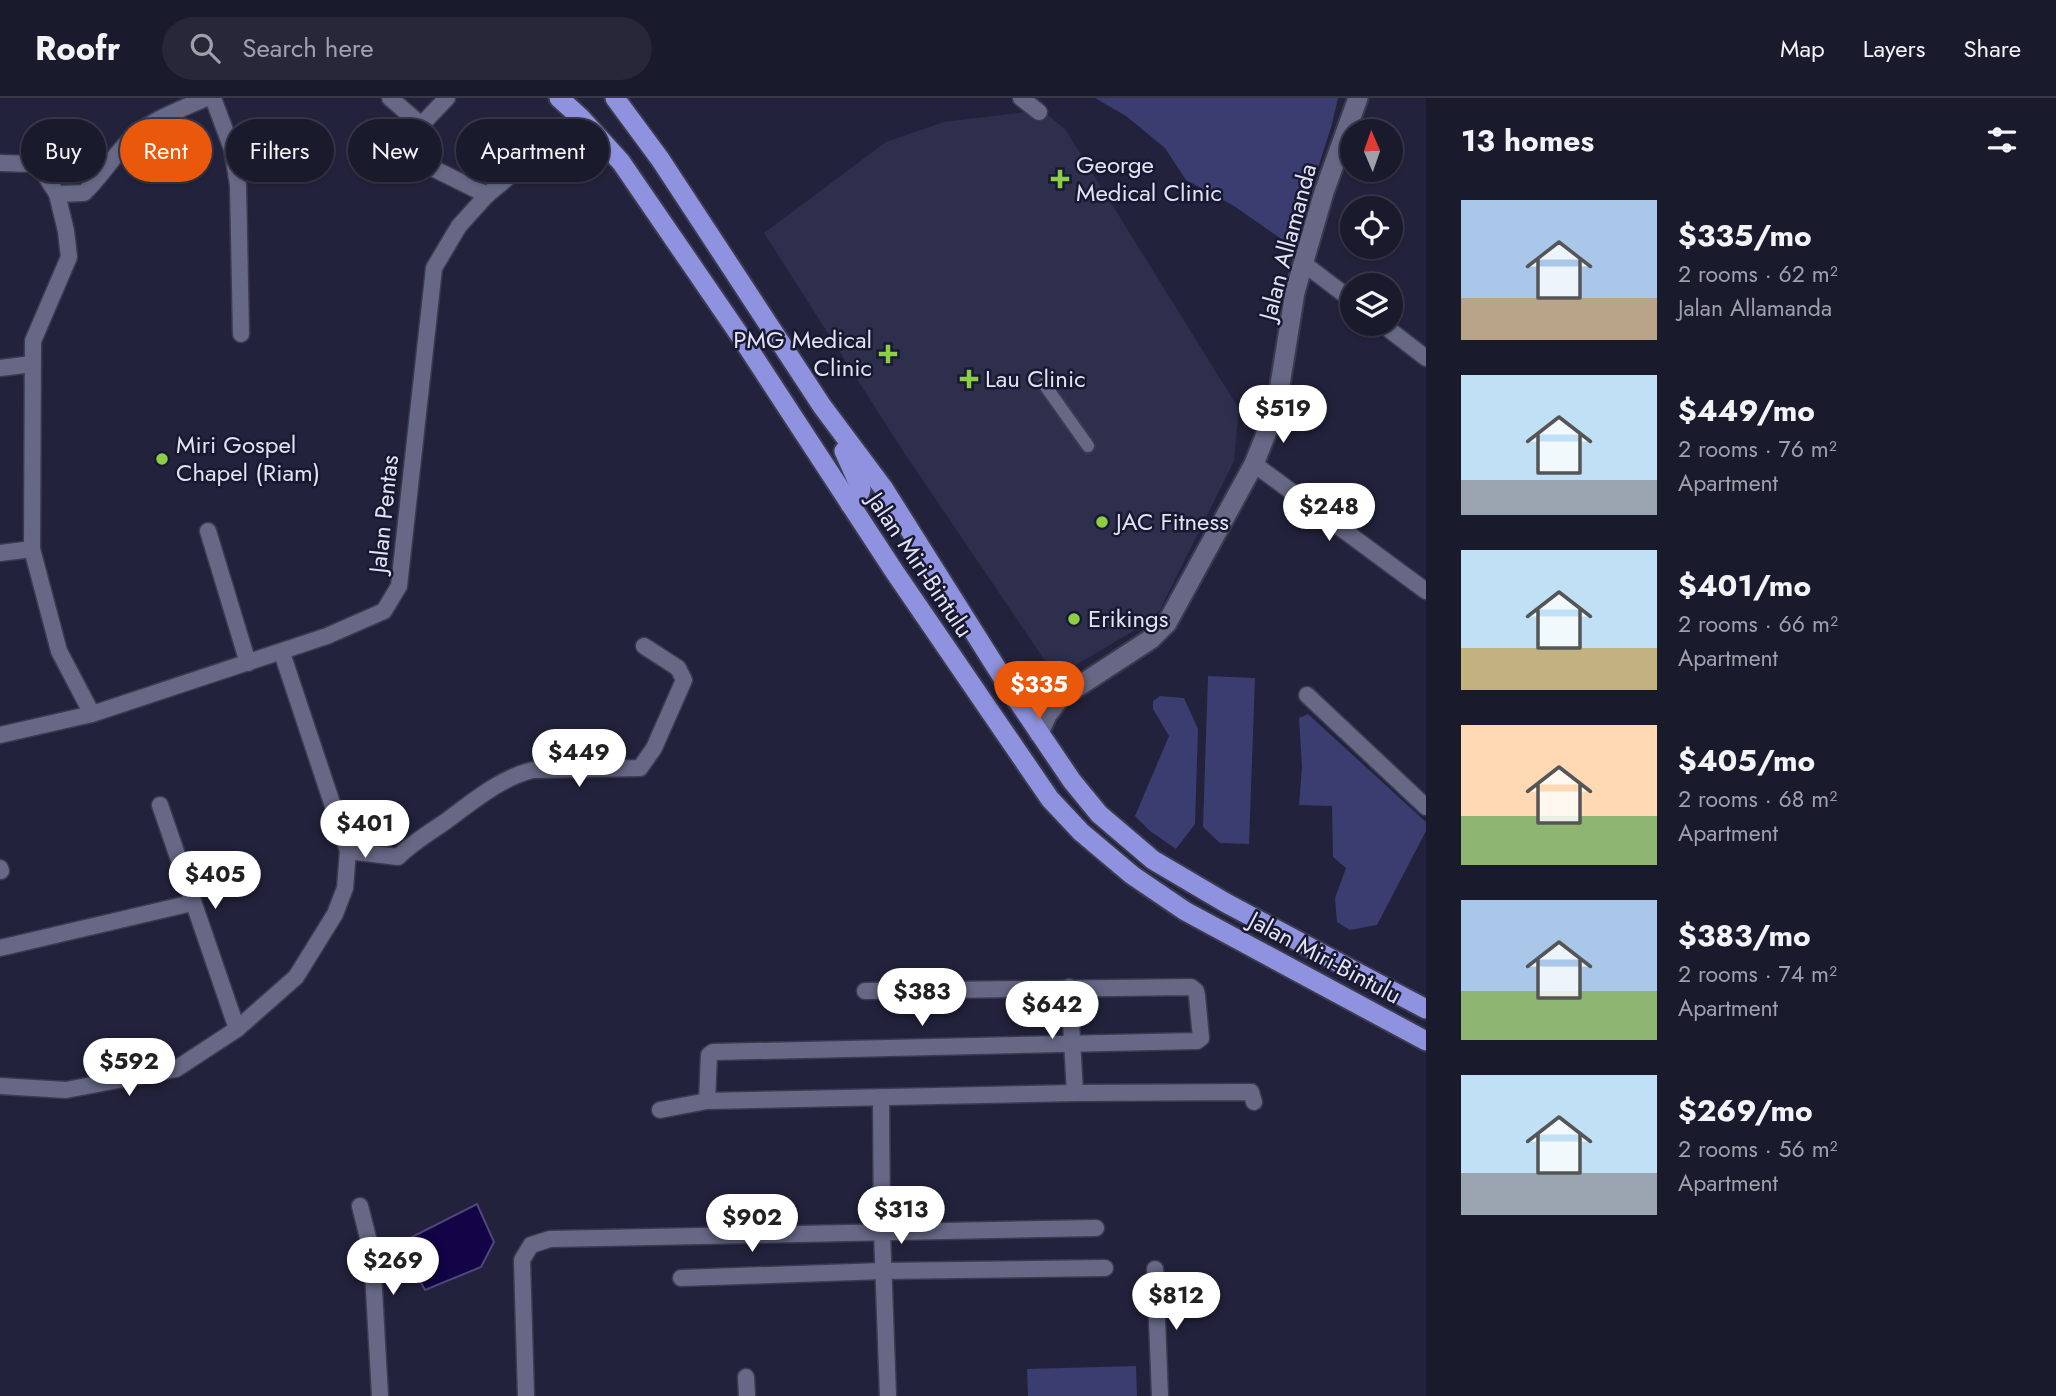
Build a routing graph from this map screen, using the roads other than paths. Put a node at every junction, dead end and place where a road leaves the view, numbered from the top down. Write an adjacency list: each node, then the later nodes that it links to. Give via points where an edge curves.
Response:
1 (206, 98): 13 (street, via 163,117 129,140 84,193)
2 (213, 98): 17 (street, via 232,149 238,185)
3 (390, 98): 4 (street, via 419,123)
4 (447, 98)
5 (559, 98): 10 (highway, Jalan Miri-Bintulu)
6 (615, 98): 23 (highway, Jalan Miri-Bintulu)
7 (1021, 98): 9 (street)
8 (1357, 98): 15 (street, Jalan Allamanda)
9 (1039, 112)
10 (580, 117): 14 (street, Jalan Pentas); 26 (highway, Jalan Miri-Bintulu, via 621,162)
11 (0, 163): 13 (street, via 32,164)
12 (442, 173): 14 (street)
13 (57, 194): 20 (street, via 69,257 33,341)
14 (487, 195): 32 (street, Jalan Pentas, via 459,226 434,268 399,586 384,611)
15 (1303, 263): 16 (street); 25 (street, Jalan Allamanda, via 1279,391)
16 (1340, 291)
17 (241, 334)
18 (1398, 336): 19 (street)
19 (1426, 358)
20 (32, 364): 21 (street); 28 (street)
21 (0, 368)
22 (1044, 384): 24 (street)
23 (822, 406): 26 (highway, via 859,481 859,495); 36 (highway, Jalan Miri-Bintulu, via 884,489)
24 (1087, 446)
25 (1254, 464): 30 (street); 35 (street, Jalan Allamanda, via 1167,623 1151,639)
26 (850, 504): 49 (highway, Jalan Miri-Bintulu, via 979,699 1050,799 1082,832 1132,875 1185,911)
27 (208, 531): 33 (street)
28 (32, 549): 29 (street); 37 (street, via 59,651)
29 (0, 553)
30 (1426, 591)
31 (644, 646): 42 (street, via 678,668 684,680 654,748 640,768 518,773 398,857)
32 (282, 653): 33 (street, Jalan Pentas); 42 (street)
33 (248, 663): 37 (street, Jalan Pentas)
34 (1307, 695): 41 (street)
35 (1059, 699): 36 (street); 38 (street, Jalan Allamanda)
36 (1017, 701): 38 (highway, Jalan Miri-Bintulu)
37 (92, 714): 39 (street, Jalan Pentas)
38 (1039, 733): 47 (highway, Jalan Miri-Bintulu, via 1099,814 1153,860)
39 (0, 735)
40 (160, 805): 43 (street)
41 (1426, 807)
42 (348, 851): 48 (street, via 345,888 335,914 296,976)
43 (192, 903): 44 (street); 48 (street)
44 (0, 948)
45 (1069, 987): 46 (street); 50 (street); 50 (street, via 1191,987 1197,996 1201,1038)
46 (865, 991)
47 (1426, 1009)
48 (237, 1029): 51 (street, via 176,1069 66,1090)
49 (1426, 1041)
50 (1071, 1042): 52 (street); 54 (street, via 713,1052 709,1055)
51 (0, 1086)
52 (1074, 1093): 53 (street); 55 (street, via 1251,1092)
53 (881, 1097): 54 (street); 59 (street)
54 (707, 1101): 56 (street)
55 (1254, 1102)
56 (660, 1110)
57 (360, 1206): 65 (street, via 372,1254)
58 (1097, 1228): 59 (street)
59 (882, 1233): 62 (street); 66 (street, via 550,1239 531,1245 522,1260)
60 (1105, 1268): 62 (street)
61 (1155, 1269): 69 (street)
62 (883, 1271): 63 (street); 68 (street)
63 (681, 1278)
64 (746, 1377): 67 (street)
65 (380, 1396)
66 (526, 1396)
67 (747, 1396)
68 (888, 1396)
69 (1160, 1396)

